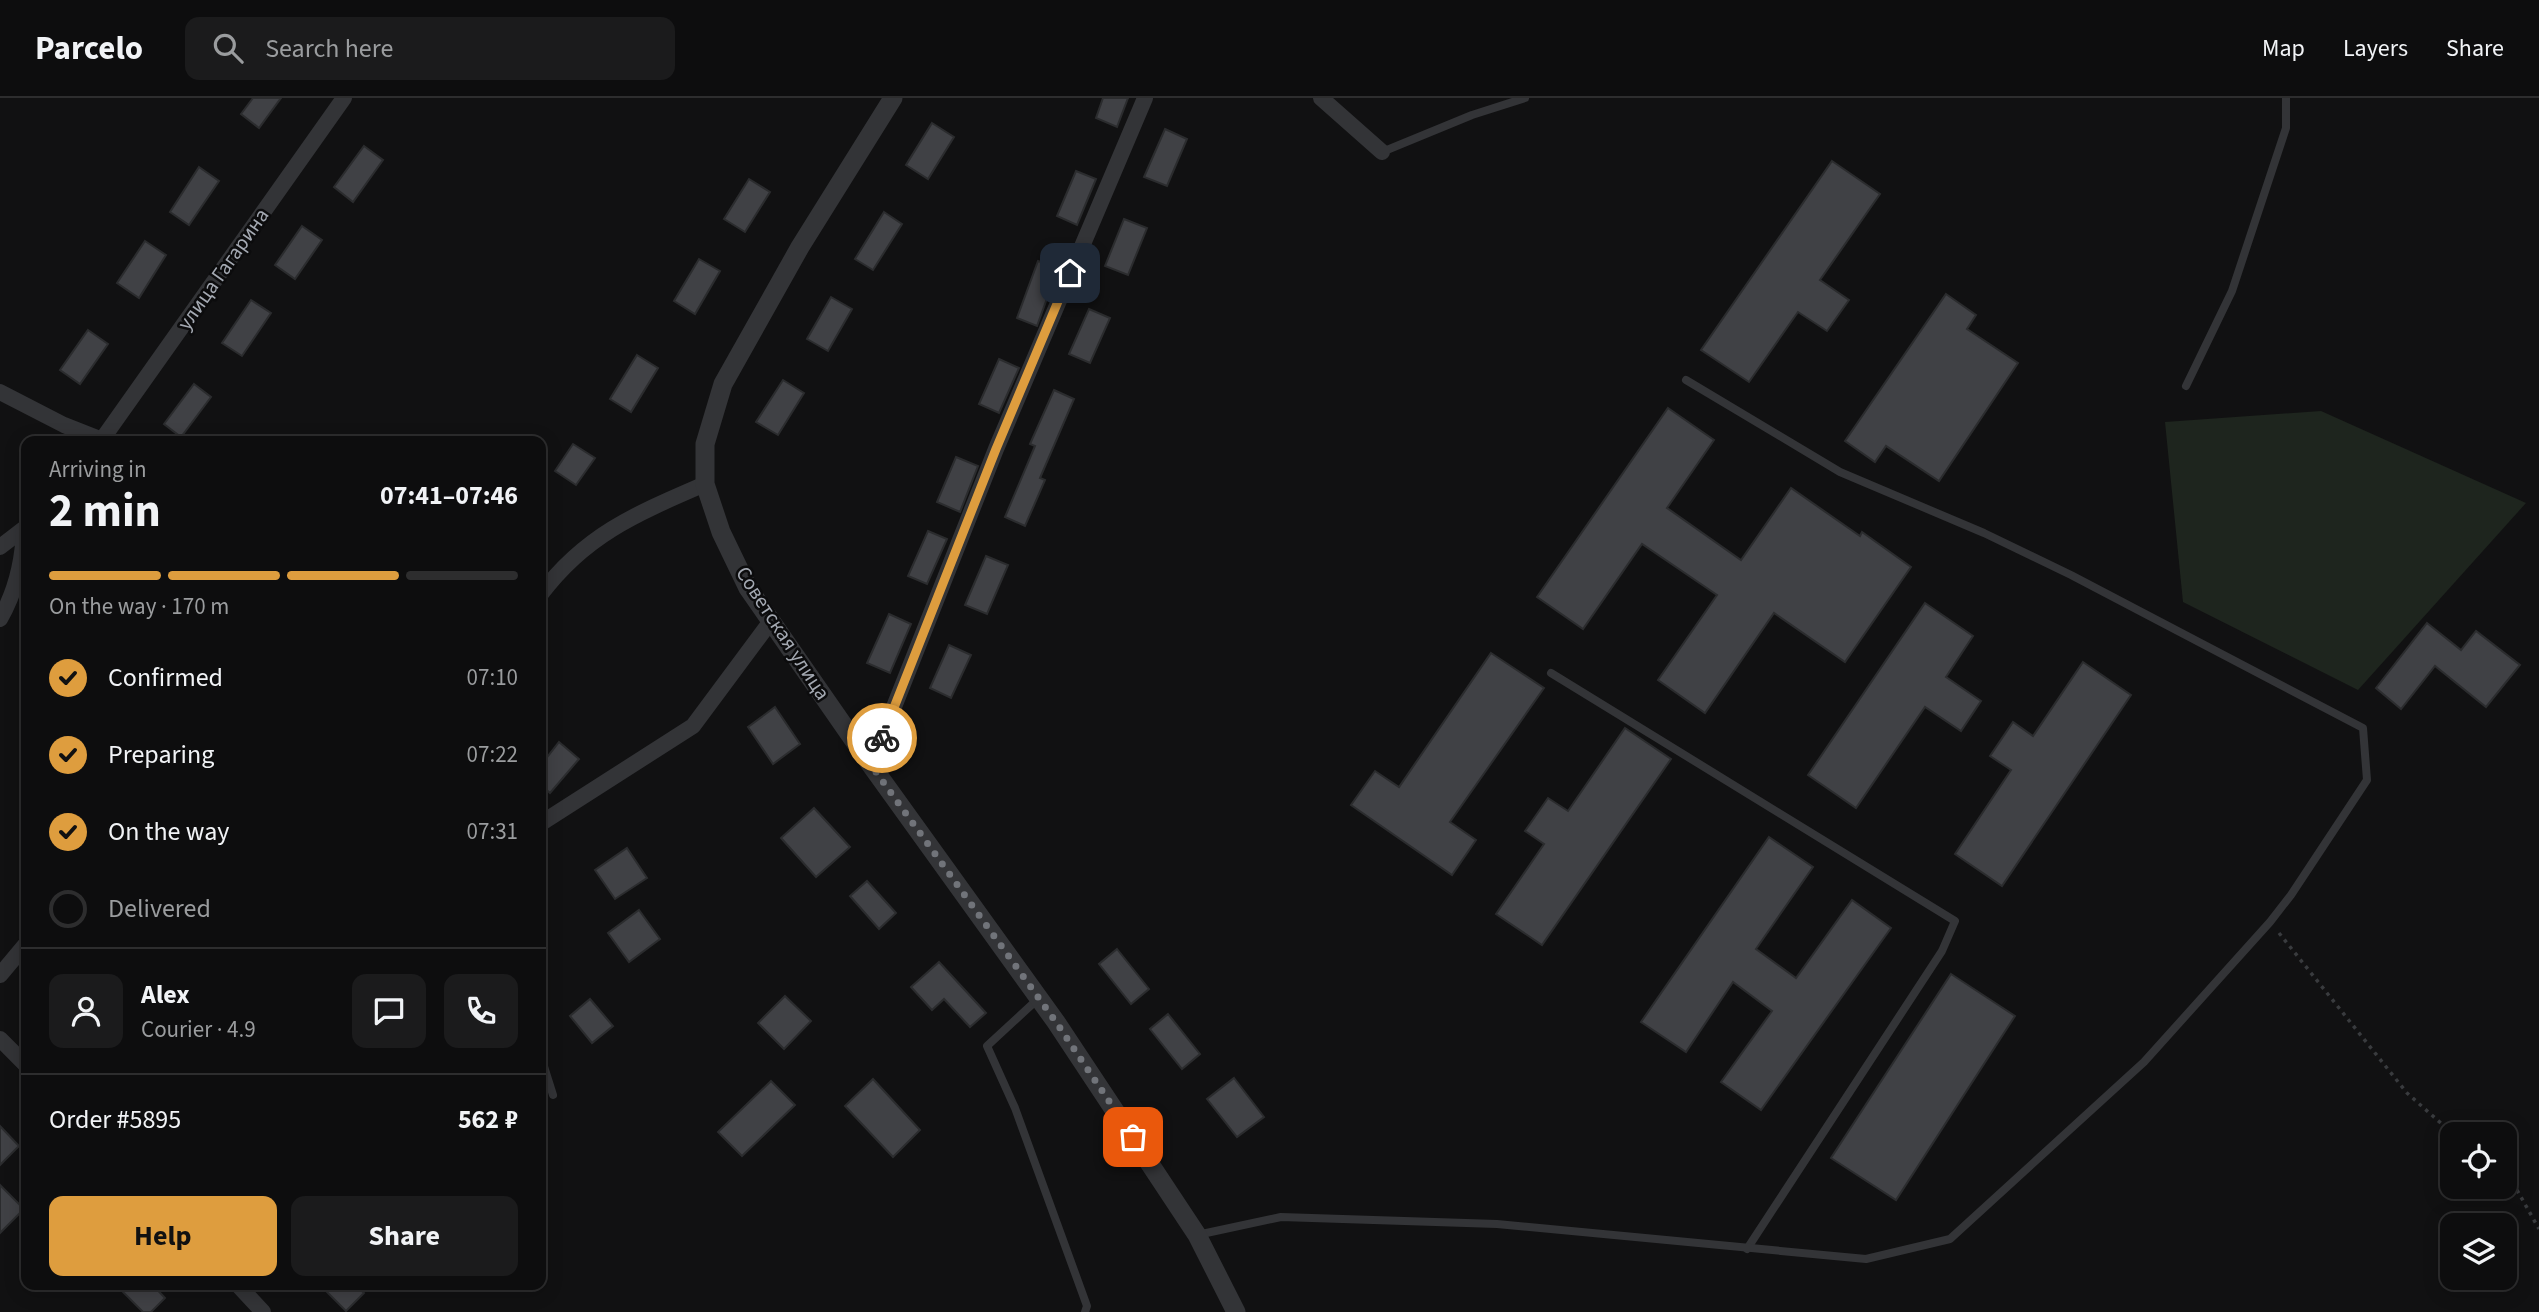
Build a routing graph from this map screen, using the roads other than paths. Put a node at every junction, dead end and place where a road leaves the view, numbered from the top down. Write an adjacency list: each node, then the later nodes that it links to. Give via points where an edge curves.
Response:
1 (344, 98): 12 (street, улица Гагарина)
2 (893, 98): 13 (street, Советская улица, via 800,247 723,384 705,444)
3 (1145, 98): 21 (street, via 996,449)
4 (1321, 98): 7 (street)
5 (1525, 98): 7 (lane)
6 (2286, 98): 9 (lane, via 2286,128 2232,291)
7 (1382, 152)
8 (1686, 380): 31 (lane, via 1840,471 2009,545 2363,728 2367,780 2270,922 2144,1062 1950,1239 1866,1259)
9 (2186, 386)
10 (0, 392): 11 (street)
11 (92, 436)
12 (105, 436)
13 (705, 484): 17 (street, via 594,539); 19 (street, Советская улица, via 721,532 748,588)
14 (21, 531): 15 (street)
15 (0, 547)
16 (21, 565): 18 (street)
17 (546, 587)
18 (0, 619)
19 (771, 621): 21 (street, Советская улица); 22 (street, via 693,726)
20 (1550, 673): 31 (lane, via 1955,921 1942,951)
21 (871, 765): 25 (street, Советская улица)
22 (546, 819)
23 (21, 950): 24 (street)
24 (0, 975)
25 (1039, 998): 30 (street, Советская улица); 34 (lane, via 987,1046 1024,1132 1087,1306)
26 (0, 1039): 27 (street)
27 (21, 1060)
28 (546, 1073): 29 (lane)
29 (553, 1095)
30 (1197, 1235): 31 (lane, via 1281,1217 1497,1224); 35 (street, Советская улица)
31 (1747, 1249)
32 (242, 1290): 33 (street)
33 (262, 1312)
34 (1085, 1312)
35 (1236, 1312)

